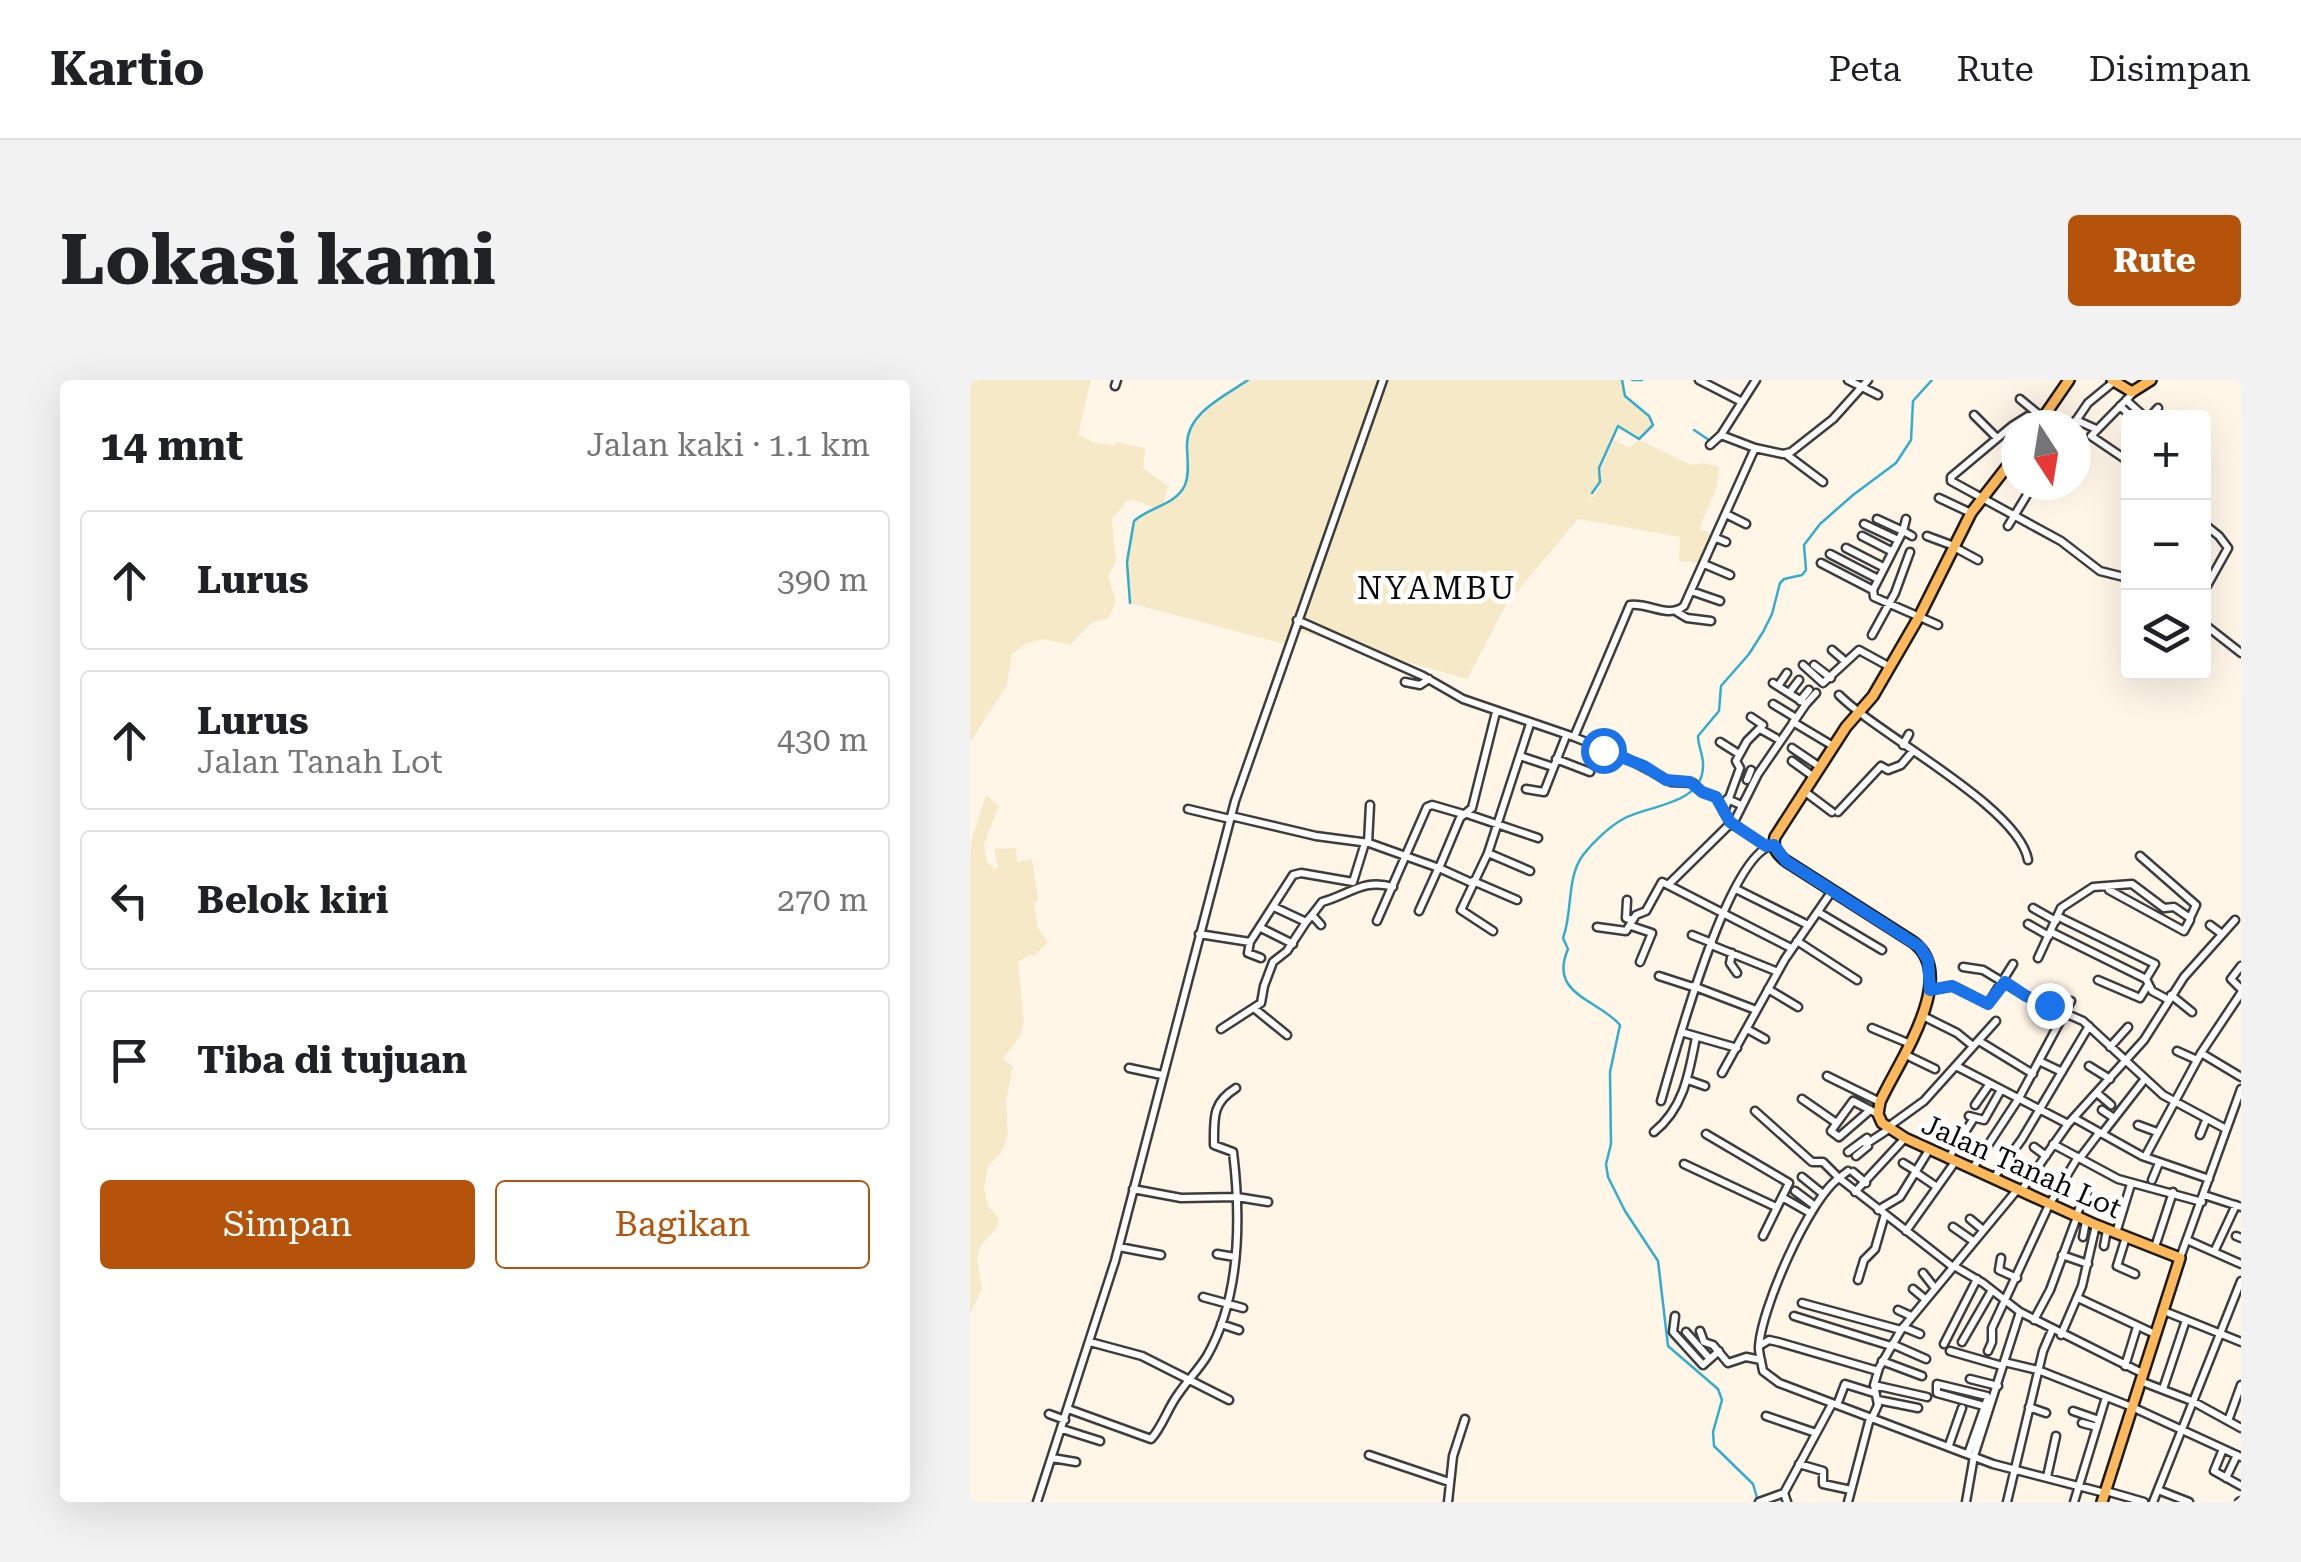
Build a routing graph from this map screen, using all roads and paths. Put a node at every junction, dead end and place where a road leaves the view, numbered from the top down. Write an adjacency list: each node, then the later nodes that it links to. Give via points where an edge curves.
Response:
1 (1383, 380): 68 (street)
2 (1699, 380): 12 (street)
3 (1756, 380): 12 (street)
4 (1848, 380): 8 (street)
5 (2068, 380): 15 (main road)
6 (2151, 380): 9 (main road)
7 (2114, 381): 9 (main road); 16 (street)
8 (1862, 385): 10 (street); 26 (street, via 1833,419)
9 (2135, 391): 13 (street)
10 (1878, 395)
11 (2020, 399): 14 (street)
12 (1742, 402): 22 (street)
13 (2124, 403): 17 (street); 18 (street); 21 (street)
14 (2030, 410)
15 (2048, 410)
16 (2083, 410)
17 (2128, 410)
18 (2135, 410)
19 (1974, 414): 23 (street)
20 (2091, 427): 21 (street)
21 (2096, 429): 27 (street, via 2092,438)
22 (1722, 434): 24 (street); 25 (street)
23 (2001, 438): 31 (street, via 1950,478)
24 (1710, 446)
25 (1758, 448): 26 (street); 34 (street)
26 (1786, 454): 29 (street)
27 (2121, 457)
28 (2001, 474): 31 (main road)
29 (1823, 482)
30 (1938, 498): 33 (street)
31 (1982, 498): 33 (main road); 35 (street)
32 (2023, 500): 35 (street)
33 (1971, 512): 49 (main road)
34 (1726, 514): 38 (street); 46 (street)
35 (2013, 514): 40 (street); 59 (street, via 2100,571)
36 (1877, 519): 41 (street)
37 (1906, 519): 41 (street)
38 (1746, 524)
39 (1864, 524): 47 (street)
40 (2008, 526)
41 (1903, 531): 44 (street); 47 (street)
42 (2211, 531): 60 (street, via 2228,548)
43 (1862, 536): 51 (street)
44 (1912, 536)
45 (1927, 536): 49 (street)
46 (1716, 538): 48 (street); 56 (street)
47 (1898, 540): 51 (street)
48 (1726, 542)
49 (1954, 547): 54 (street); 67 (main road)
50 (1846, 548): 57 (street)
51 (1891, 550): 57 (street)
52 (1910, 552): 65 (street)
53 (1830, 554): 61 (street)
54 (1978, 560)
55 (1821, 563): 62 (street)
56 (1704, 564): 58 (street); 63 (street)
57 (1884, 568): 61 (street)
58 (1730, 576)
59 (2121, 576)
60 (2211, 578)
61 (1878, 579): 62 (street)
62 (1873, 590): 65 (street)
63 (1691, 591): 64 (street); 66 (street)
64 (1720, 601)
65 (1890, 604): 67 (street); 72 (street)
66 (1677, 612): 69 (street); 97 (street, via 1630,605)
67 (1920, 615): 70 (street); 79 (main road)
68 (1297, 620): 82 (street); 126 (street)
69 (1711, 621)
70 (1938, 625)
71 (2211, 629): 74 (street)
72 (1872, 635)
73 (1832, 650): 77 (street)
74 (2241, 653)
75 (1835, 660): 77 (street)
76 (1814, 664): 81 (street)
77 (1844, 664): 79 (street, via 1861,650); 81 (street)
78 (1803, 665): 81 (street, via 1824,683)
79 (1890, 667): 91 (main road)
80 (1786, 673): 86 (street, via 1776,684)
81 (1832, 678)
82 (1429, 679): 84 (street); 90 (street)
83 (1799, 680): 86 (street)
84 (1405, 682)
85 (1812, 691): 88 (street)
86 (1790, 693): 88 (street)
87 (1839, 695): 91 (street)
88 (1803, 702): 93 (street)
89 (1773, 704): 93 (street)
90 (1496, 712): 94 (street); 125 (street, via 1472,808)
91 (1857, 713): 100 (street); 101 (main road)
92 (1756, 716): 95 (street, via 1763,724)
93 (1795, 720): 101 (street); 127 (street)
94 (1530, 724): 97 (street); 105 (street)
95 (1754, 731): 98 (street); 104 (street)
96 (1909, 734): 100 (street)
97 (1570, 737): 107 (street); 123 (street, via 1666,780 1697,786)
98 (1776, 738)
99 (1720, 742): 104 (street)
100 (1903, 744): 103 (street)
101 (1834, 746): 110 (main road)
102 (1792, 748): 110 (street)
103 (1913, 751): 111 (street, via 1900,766); 135 (street, via 2002,820)
104 (1738, 754): 112 (street)
105 (1520, 756): 107 (street); 128 (street)
106 (1792, 761): 110 (street)
107 (1555, 763): 109 (street); 117 (street, via 1548,794)
108 (1751, 770): 112 (street, via 1749,781)
109 (1590, 772)
110 (1817, 772): 118 (main road)
111 (1876, 772): 113 (street); 114 (street)
112 (1736, 776): 115 (street)
113 (1868, 780): 116 (street); 118 (street, via 1854,801 1835,812)
114 (1885, 781)
115 (1732, 788): 119 (street); 120 (street)
116 (1875, 788)
117 (1526, 789)
118 (1804, 792): 131 (main road)
119 (1746, 793)
120 (1727, 799): 121 (street); 123 (street)
121 (1739, 804)
122 (1370, 805): 130 (street)
123 (1724, 808): 127 (street)
124 (1188, 809): 126 (street)
125 (1464, 814): 128 (street); 133 (street, via 1428,806); 136 (street)
126 (1230, 817): 130 (street); 164 (street)
127 (1732, 823): 131 (street); 139 (street)
128 (1497, 825): 129 (street); 132 (street)
129 (1538, 838)
130 (1366, 843): 133 (street); 146 (street, via 1354,881 1295,874)
131 (1770, 845): 141 (street, via 1752,860); 143 (main road)
132 (1488, 853): 137 (street); 138 (street)
133 (1407, 856): 136 (street); 140 (street)
134 (2140, 856): 151 (street, via 2196,905)
135 (2028, 860)
136 (1439, 869): 138 (street); 148 (street)
137 (1530, 870)
138 (1472, 882): 144 (street); 163 (street, via 1461,910)
139 (1668, 885): 150 (street); 154 (street, via 1662,882 1646,911)
140 (1392, 887): 152 (street, via 1373,881 1348,889 1322,902); 156 (street)
141 (1736, 889): 150 (street); 159 (street)
142 (2109, 890): 151 (street, via 2184,931)
143 (1832, 891): 149 (street); 192 (main road, via 1922,949)
144 (1518, 900)
145 (1627, 900): 154 (street)
146 (1274, 907): 152 (street); 162 (street)
147 (2032, 908): 153 (street)
148 (1418, 911)
149 (1818, 912): 159 (street); 174 (street)
150 (1725, 914): 171 (street); 173 (street)
151 (2190, 918): 153 (street, via 2130,884 2094,886 2062,906)
152 (1309, 919): 158 (street); 170 (street)
153 (2058, 919): 165 (street); 189 (street, via 2155,964)
154 (1627, 920): 161 (street, via 1621,932); 179 (street, via 1652,933)
155 (2234, 920): 166 (street)
156 (1376, 921)
157 (2028, 924): 165 (street)
158 (1321, 925)
159 (1808, 925): 168 (street)
160 (2210, 926): 166 (street)
161 (1597, 927)
162 (1261, 928): 169 (street); 170 (street)
163 (1493, 930)
164 (1199, 934): 169 (street); 228 (street)
165 (2050, 934): 178 (street); 189 (street)
166 (2222, 934): 176 (street)
167 (1692, 935): 171 (street)
168 (1798, 941): 173 (street); 186 (street)
169 (1250, 942): 177 (street, via 1248,953)
170 (1293, 944): 197 (street, via 1274,962 1264,1000)
171 (1712, 944): 175 (street); 190 (street)
172 (2194, 947): 176 (street)
173 (1792, 949): 183 (street)
174 (1882, 950)
175 (1732, 953): 183 (street); 184 (street)
176 (2204, 956): 194 (street)
177 (1261, 958)
178 (2038, 958)
179 (1640, 962)
180 (2013, 964): 188 (street)
181 (1964, 967): 188 (street)
182 (2240, 969): 193 (street, via 2231,979)
183 (1778, 972): 191 (street)
184 (1737, 973)
185 (1659, 976): 190 (street)
186 (1857, 980)
187 (2098, 980): 189 (street, via 2140,998)
188 (2005, 982): 192 (street, via 1988,1004 1952,986); 199 (street)
189 (2147, 982): 194 (street)
190 (1693, 986): 198 (street); 208 (street)
191 (1768, 990): 196 (street); 198 (street)
192 (1930, 990): 201 (main road)
193 (2241, 991): 218 (street)
194 (2169, 997): 200 (street); 220 (street)
195 (2070, 1001): 199 (street)
196 (1798, 1006)
197 (1254, 1009): 206 (street); 209 (street)
198 (1756, 1010): 207 (street)
199 (2064, 1011): 203 (street); 219 (street)
200 (2192, 1012)
201 (1923, 1016): 212 (main road); 213 (street)
202 (1996, 1021): 213 (street)
203 (2089, 1026): 214 (street); 225 (street)
204 (2128, 1027): 214 (street)
205 (1872, 1028): 212 (street)
206 (1221, 1029)
207 (1747, 1029): 211 (street); 215 (street)
208 (1681, 1032): 210 (street); 242 (street)
209 (1287, 1036)
210 (1696, 1037): 215 (street); 232 (street)
211 (1765, 1039)
212 (1908, 1043): 217 (main road)
213 (1976, 1044): 221 (street); 227 (street)
214 (2110, 1047): 220 (street)
215 (1738, 1048): 226 (street)
216 (2177, 1051): 218 (street)
217 (1903, 1054): 224 (street); 243 (main road)
218 (2199, 1056): 230 (street); 244 (street)
219 (2039, 1062): 225 (street); 227 (street)
220 (2125, 1062): 231 (street); 233 (street)
221 (1956, 1066): 234 (street); 256 (street)
222 (2090, 1066): 231 (street)
223 (1128, 1068): 228 (street)
224 (1935, 1070)
225 (2062, 1072): 247 (street)
226 (1722, 1073)
227 (2033, 1074): 240 (street)
228 (1162, 1075): 287 (street)
229 (1827, 1076): 243 (street)
230 (2241, 1077)
231 (2110, 1079): 239 (street)
232 (1688, 1080): 235 (street); 258 (street, via 1669,1120)
233 (2144, 1080): 244 (street); 251 (street)
234 (1989, 1084): 238 (street); 246 (street)
235 (1706, 1086)
236 (1236, 1088): 294 (street, via 1218,1101 1214,1142 1232,1150)
237 (2241, 1089): 257 (street)
238 (2001, 1090): 240 (street); 272 (street, via 1984,1120 1971,1117)
239 (2097, 1093): 245 (street); 253 (street)
240 (2019, 1098): 247 (street); 277 (street)
241 (1802, 1099): 254 (street)
242 (1661, 1102)
243 (1880, 1102): 250 (main road)
244 (2172, 1102): 252 (street); 259 (street)
245 (2111, 1104)
246 (1976, 1105)
247 (2039, 1110): 253 (street); 281 (street)
248 (2102, 1110): 251 (street)
249 (1755, 1111): 280 (street)
250 (1874, 1113): 254 (street, via 1853,1100); 254 (street, via 1838,1137 1830,1130); 256 (main road, Jalan Tanah Lot)
251 (2114, 1118): 261 (street)
252 (2206, 1120): 257 (street); 262 (street)
253 (2071, 1121): 261 (street); 264 (street)
254 (1835, 1122)
255 (2138, 1125): 259 (street)
256 (1888, 1127): 263 (main road, Jalan Tanah Lot); 267 (street); 268 (street)
257 (2226, 1129): 282 (street)
258 (1654, 1132)
259 (2157, 1132): 270 (street)
260 (1706, 1134): 295 (street, via 1788,1182)
261 (2100, 1134): 270 (street); 271 (street)
262 (2200, 1135)
263 (1905, 1138): 266 (main road, Jalan Tanah Lot); 284 (street)
264 (2054, 1144): 269 (street); 271 (street)
265 (2034, 1147): 269 (street)
266 (1930, 1150): 272 (main road, Jalan Tanah Lot); 278 (street)
267 (1848, 1152)
268 (1856, 1156)
269 (2046, 1156): 289 (street)
270 (2144, 1156): 273 (street); 276 (street)
271 (2079, 1158): 285 (street); 298 (street)
272 (1951, 1160): 277 (main road, Jalan Tanah Lot); 286 (street)
273 (2158, 1163): 282 (street); 283 (street)
274 (1684, 1164): 300 (street)
275 (1904, 1164): 278 (street)
276 (2138, 1164)
277 (1972, 1170): 281 (main road, Jalan Tanah Lot)
278 (1916, 1172): 286 (street); 302 (street)
279 (1802, 1177): 293 (street)
280 (1839, 1178): 284 (street, via 1851,1172); 291 (street); 293 (street)
281 (1993, 1179): 289 (main road, Jalan Tanah Lot)
282 (2209, 1179): 296 (street)
283 (2152, 1180)
284 (1866, 1183): 291 (street)
285 (2132, 1184): 292 (street); 308 (street)
286 (1937, 1187): 307 (street)
287 (1132, 1190): 294 (street); 314 (street)
288 (1794, 1191): 301 (street)
289 (2019, 1191): 298 (main road, Jalan Tanah Lot); 306 (street)
290 (2086, 1191): 304 (street)
291 (1855, 1192): 302 (street)
292 (2173, 1192): 296 (street); 315 (street)
293 (1823, 1194): 301 (street)
294 (1237, 1197): 297 (street); 320 (street)
295 (1782, 1197): 300 (street); 301 (street)
296 (2203, 1198): 299 (street); 311 (street)
297 (1268, 1202)
298 (2049, 1205): 304 (main road, Jalan Tanah Lot); 328 (street)
299 (2239, 1206): 316 (street)
300 (1776, 1207): 309 (street)
301 (1812, 1209): 365 (street)
302 (1882, 1212): 307 (street); 330 (street, via 1876,1245)
303 (1970, 1218): 306 (street)
304 (2084, 1220): 308 (main road, Jalan Tanah Lot); 310 (street); 318 (street); 323 (street)
305 (1954, 1227): 312 (street)
306 (1982, 1229): 312 (street)
307 (1906, 1232): 325 (street)
308 (2116, 1233): 313 (street); 315 (main road, Jalan Tanah Lot); 327 (street, via 2117,1266)
309 (1763, 1236)
310 (2083, 1237)
311 (2188, 1240): 316 (street); 322 (street)
312 (1973, 1241): 325 (street)
313 (2104, 1246)
314 (1119, 1247): 319 (street); 361 (street)
315 (2156, 1247): 322 (main road, Jalan Tanah Lot)
316 (2214, 1252): 324 (street)
317 (1217, 1254): 320 (street)
318 (2062, 1254): 323 (street); 348 (street)
319 (1161, 1255)
320 (1235, 1257): 339 (street)
321 (2001, 1258): 328 (street, via 2000,1270)
322 (2180, 1258): 343 (main road)
323 (2088, 1264): 336 (street)
324 (2241, 1264)
325 (1954, 1266): 329 (street); 332 (street)
326 (1923, 1273): 332 (street)
327 (2135, 1274)
328 (2017, 1278): 338 (street)
329 (1977, 1279): 334 (street); 372 (street, via 1947,1348)
330 (1858, 1280)
331 (2241, 1281): 357 (street)
332 (1934, 1287): 337 (street)
333 (1912, 1289): 337 (street)
334 (1992, 1290): 338 (street); 362 (street)
335 (1203, 1297): 339 (street)
336 (2078, 1298): 351 (street); 360 (street)
337 (1925, 1299): 347 (street)
338 (2006, 1302): 344 (street); 366 (street)
339 (1226, 1303): 341 (street); 350 (street)
340 (1802, 1303): 352 (street)
341 (1243, 1308)
342 (1898, 1310): 347 (street)
343 (2162, 1310): 349 (street); 359 (main road)
344 (2020, 1312): 348 (street); 372 (street)
345 (1675, 1316): 368 (street, via 1676,1336 1702,1365)
346 (1794, 1316): 364 (street)
347 (1911, 1316): 352 (street)
348 (2034, 1320): 354 (street)
349 (2186, 1320): 357 (street); 382 (street)
350 (1220, 1324): 353 (street); 379 (street)
351 (2136, 1327): 359 (street); 373 (street)
352 (1902, 1328): 358 (street); 364 (street)
353 (1239, 1330)
354 (2052, 1330): 360 (street); 374 (street)
355 (1686, 1332): 368 (street)
356 (1700, 1332): 367 (street)
357 (2220, 1333): 363 (street); 388 (street)
358 (1920, 1334)
359 (2155, 1334): 377 (main road)
360 (2062, 1335): 373 (street)
361 (1090, 1342): 379 (street, via 1142,1356); 392 (street)
362 (1962, 1342)
363 (2241, 1342)
364 (1892, 1345): 369 (street); 371 (street)
365 (1759, 1346): 370 (street); 375 (street, via 1770,1340)
366 (1988, 1350)
367 (1719, 1352): 368 (street); 370 (street, via 1728,1363 1748,1356)
368 (1710, 1359)
369 (1926, 1359)
370 (1761, 1360): 389 (street, via 1772,1380)
371 (1882, 1361): 375 (street); 376 (street)
372 (2003, 1364): 374 (street); 381 (street)
373 (2124, 1366): 377 (street)
374 (2038, 1370): 386 (street); 395 (street)
375 (1878, 1371): 383 (street)
376 (1922, 1376)
377 (2141, 1377): 382 (street); 391 (main road)
378 (1970, 1379): 381 (street)
379 (1188, 1381): 387 (street); 392 (street, via 1154,1436 1141,1438)
380 (2241, 1384): 384 (street)
381 (1998, 1386): 414 (street)
382 (2163, 1389): 388 (street)
383 (1876, 1393): 385 (street); 389 (street, via 1846,1384); 393 (street); 400 (street)
384 (2239, 1395): 403 (street)
385 (1927, 1396)
386 (2106, 1397): 391 (street); 405 (street)
387 (1229, 1400)
388 (2192, 1401): 403 (street); 406 (street)
389 (1834, 1404): 400 (street); 409 (street)
390 (1984, 1406): 390 (street, via 1986,1395 1937,1384 1937,1393); 414 (street)
391 (2132, 1407): 406 (street); 429 (main road)
392 (1068, 1408): 401 (street)
393 (1918, 1408)
394 (1962, 1408): 412 (street)
395 (2030, 1408): 397 (street); 420 (street)
396 (2072, 1412): 405 (street)
397 (2046, 1413)
398 (1049, 1414): 401 (street)
399 (1766, 1416): 409 (street)
400 (1871, 1418): 412 (street); 426 (street)
401 (1065, 1420): 408 (street)
402 (1465, 1420): 423 (street)
403 (2228, 1421): 407 (street)
404 (2082, 1422): 405 (street)
405 (2098, 1424): 424 (street)
406 (2182, 1428): 413 (street); 427 (street)
407 (2241, 1428)
408 (1062, 1429): 411 (street); 417 (street)
409 (1816, 1433): 419 (street)
410 (2056, 1436): 421 (street)
411 (1100, 1441)
412 (1949, 1445): 414 (street)
413 (2223, 1449): 416 (street); 422 (street, via 2214,1472)
414 (1971, 1455): 420 (street); 435 (street)
415 (1368, 1456): 423 (street)
416 (2239, 1456): 422 (street)
417 (1052, 1458): 418 (street); 431 (street)
418 (1076, 1462)
419 (1799, 1464): 426 (street, via 1823,1471 1822,1484); 428 (street)
420 (2015, 1468): 421 (street); 436 (street)
421 (2047, 1477): 424 (street)
422 (2226, 1478): 425 (street)
423 (1449, 1482): 432 (street)
424 (2079, 1486): 429 (street); 437 (street)
425 (2241, 1486)
426 (1850, 1490): 434 (street)
427 (2158, 1490): 439 (street); 440 (street)
428 (1784, 1493): 430 (street); 433 (street)
429 (2104, 1496): 438 (street)
430 (1760, 1501)
431 (1037, 1502)
432 (1448, 1502)
433 (1786, 1502)
434 (1848, 1502)
435 (1966, 1502)
436 (2007, 1502)
437 (2074, 1502)
438 (2144, 1502)
439 (2153, 1502)
440 (2190, 1502)

